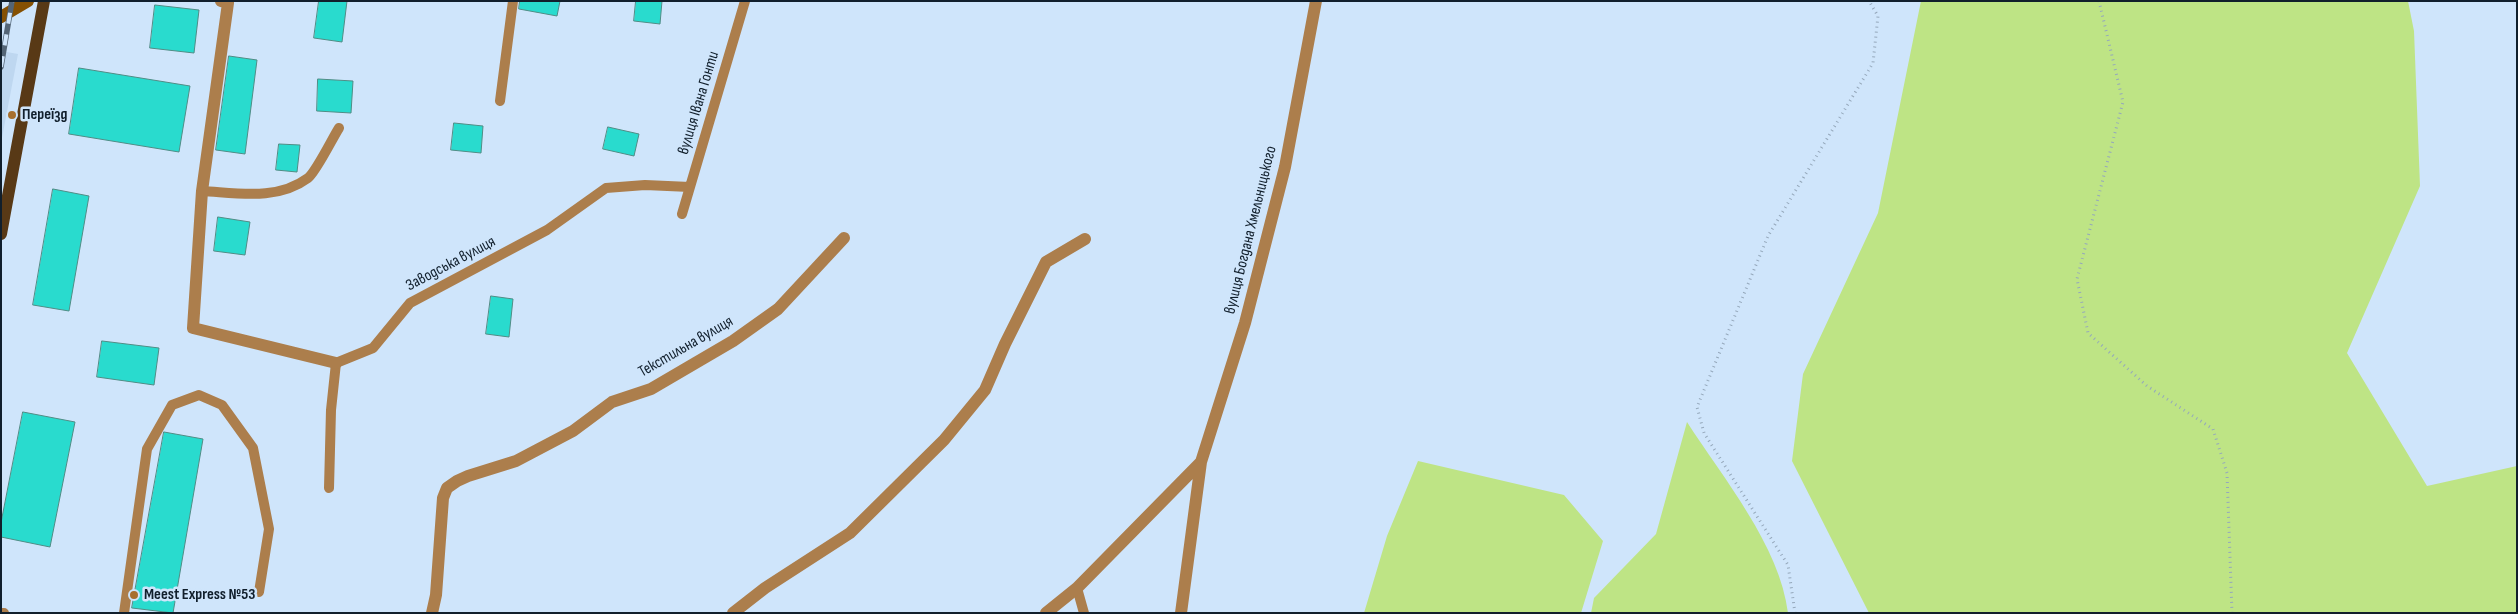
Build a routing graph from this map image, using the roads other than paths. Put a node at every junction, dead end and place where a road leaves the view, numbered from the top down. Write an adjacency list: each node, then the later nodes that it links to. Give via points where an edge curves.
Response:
1 (28, 1): 7 (main road)
2 (44, 1): 13 (main road)
3 (221, 1): 11 (street, via 228,3)
4 (513, 1): 8 (lane)
5 (745, 1): 10 (lane, вулиця Івана Гонти)
6 (1316, 1): 17 (street, вулиця Богдана Хмельницького, via 1285,167 1245,324)
7 (1, 17)
8 (500, 101)
9 (339, 128): 11 (lane, via 309,177 281,192 259,195)
10 (690, 187): 12 (lane, вулиця Івана Гонти); 16 (lane, Заводська вулиця, via 645,185 606,188 547,230 410,303 373,348)
11 (202, 191): 16 (street, via 193,328)
12 (682, 214)
13 (1, 234)
14 (844, 238): 22 (street, Текстильна вулиця, via 778,309 733,341 651,389 612,402 573,431 516,461 468,476 447,488 443,498)
15 (1085, 239): 23 (street, via 1046,262 985,390 944,440 850,533 765,588)
16 (336, 363): 18 (lane)
17 (1201, 462): 19 (street, вулиця Богдана Хмельницького); 26 (street, вулиця Богдана Хмельницького)
18 (329, 488)
19 (1077, 588): 24 (street, вулиця Богдана Хмельницького); 25 (lane)
20 (259, 592): 21 (lane, via 269,529 253,448 222,405 199,394 172,405 147,449)
21 (124, 613)
22 (432, 613)
23 (733, 613)
24 (1046, 613)
25 (1084, 613)
26 (1181, 613)

